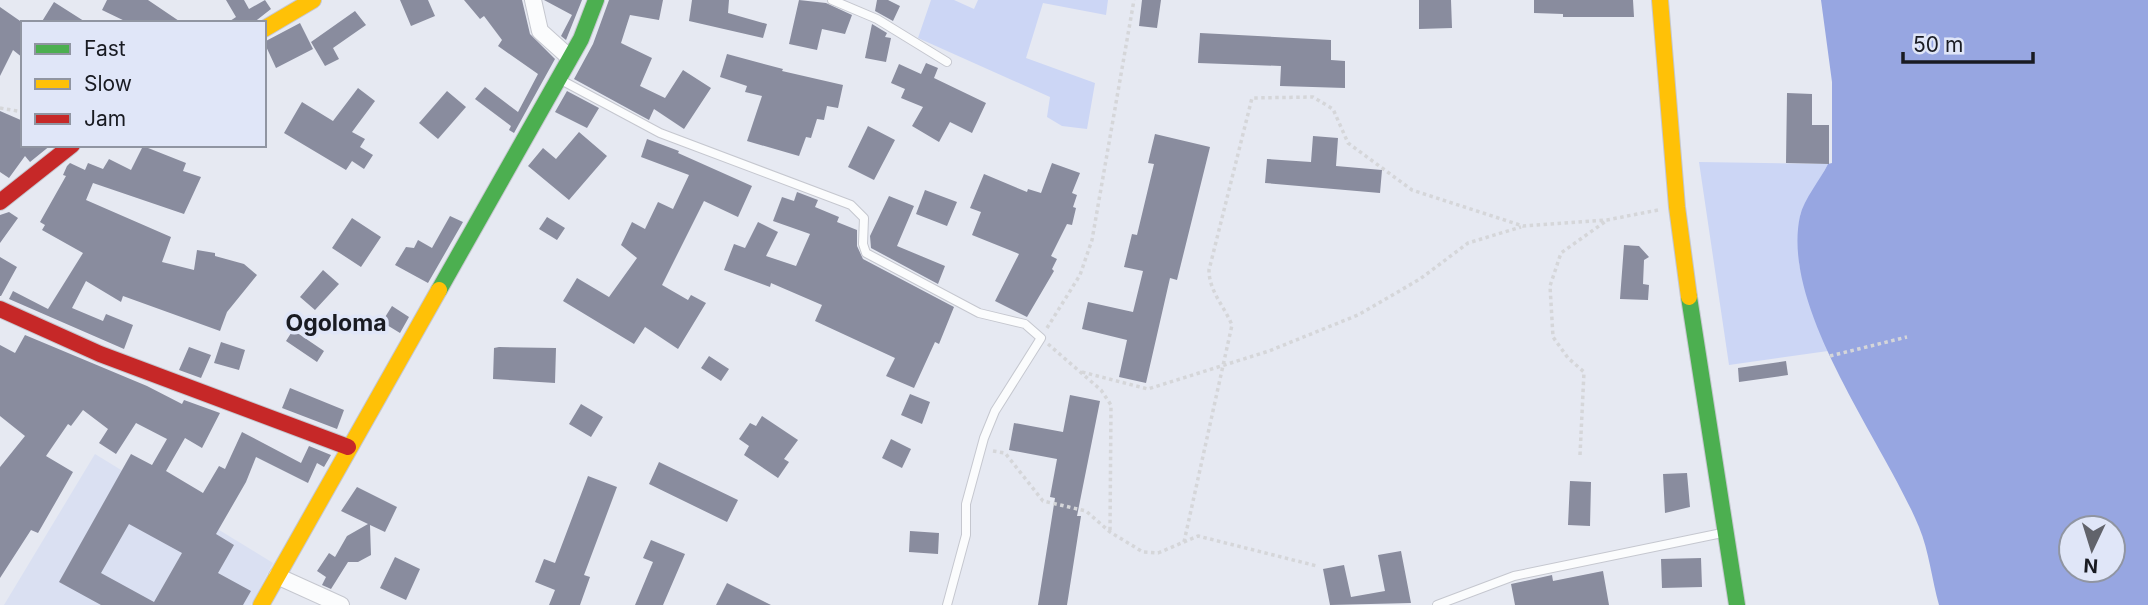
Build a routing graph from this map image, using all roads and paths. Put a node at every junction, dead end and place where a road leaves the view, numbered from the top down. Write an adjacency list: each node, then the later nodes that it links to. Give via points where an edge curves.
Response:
1 (313, 0): 7 (street)
2 (533, 0): 8 (street, via 540,31)
3 (596, 0): 8 (street)
4 (832, 0): 9 (lane, via 877,19)
5 (1134, 0): 20 (path, via 1091,240 1080,275)
6 (1660, 0): 15 (street)
7 (266, 28)
8 (570, 58): 10 (street)
9 (947, 62)
10 (558, 78): 20 (lane, via 660,134 851,205 864,218 866,253 979,313 1026,324); 24 (street)
11 (0, 108): 12 (path)
12 (21, 112)
13 (69, 147): 14 (street)
14 (0, 202)
15 (1677, 207): 16 (path); 27 (street)
16 (1607, 220): 17 (path); 26 (path, via 1562,253 1550,286 1553,337 1584,372)
17 (1523, 226): 22 (path, via 1468,243 1358,315); 22 (path, via 1412,190 1348,143 1333,110 1313,97 1252,98 1209,270 1209,285 1232,325)
18 (0, 309): 24 (street, via 100,354)
19 (1907, 337): 21 (path)
20 (1041, 338): 23 (path); 25 (lane, via 995,411)
21 (1830, 356)
22 (1223, 364): 23 (path, via 1148,389); 29 (path)
23 (1079, 371): 28 (path, via 1111,405)
24 (348, 447): 31 (street)
25 (981, 448): 28 (path, via 1005,453 1043,501 1086,511); 34 (lane, via 966,504 966,535 958,572)
26 (1580, 455)
27 (1724, 532): 35 (lane, via 1514,576); 36 (street)
28 (1110, 533): 29 (path, via 1143,552 1158,553)
29 (1184, 542): 30 (path, via 1198,536)
30 (1317, 566)
31 (277, 576): 32 (street); 33 (street)
32 (261, 605)
33 (341, 605)
34 (947, 605)
35 (1437, 605)
36 (1737, 605)

